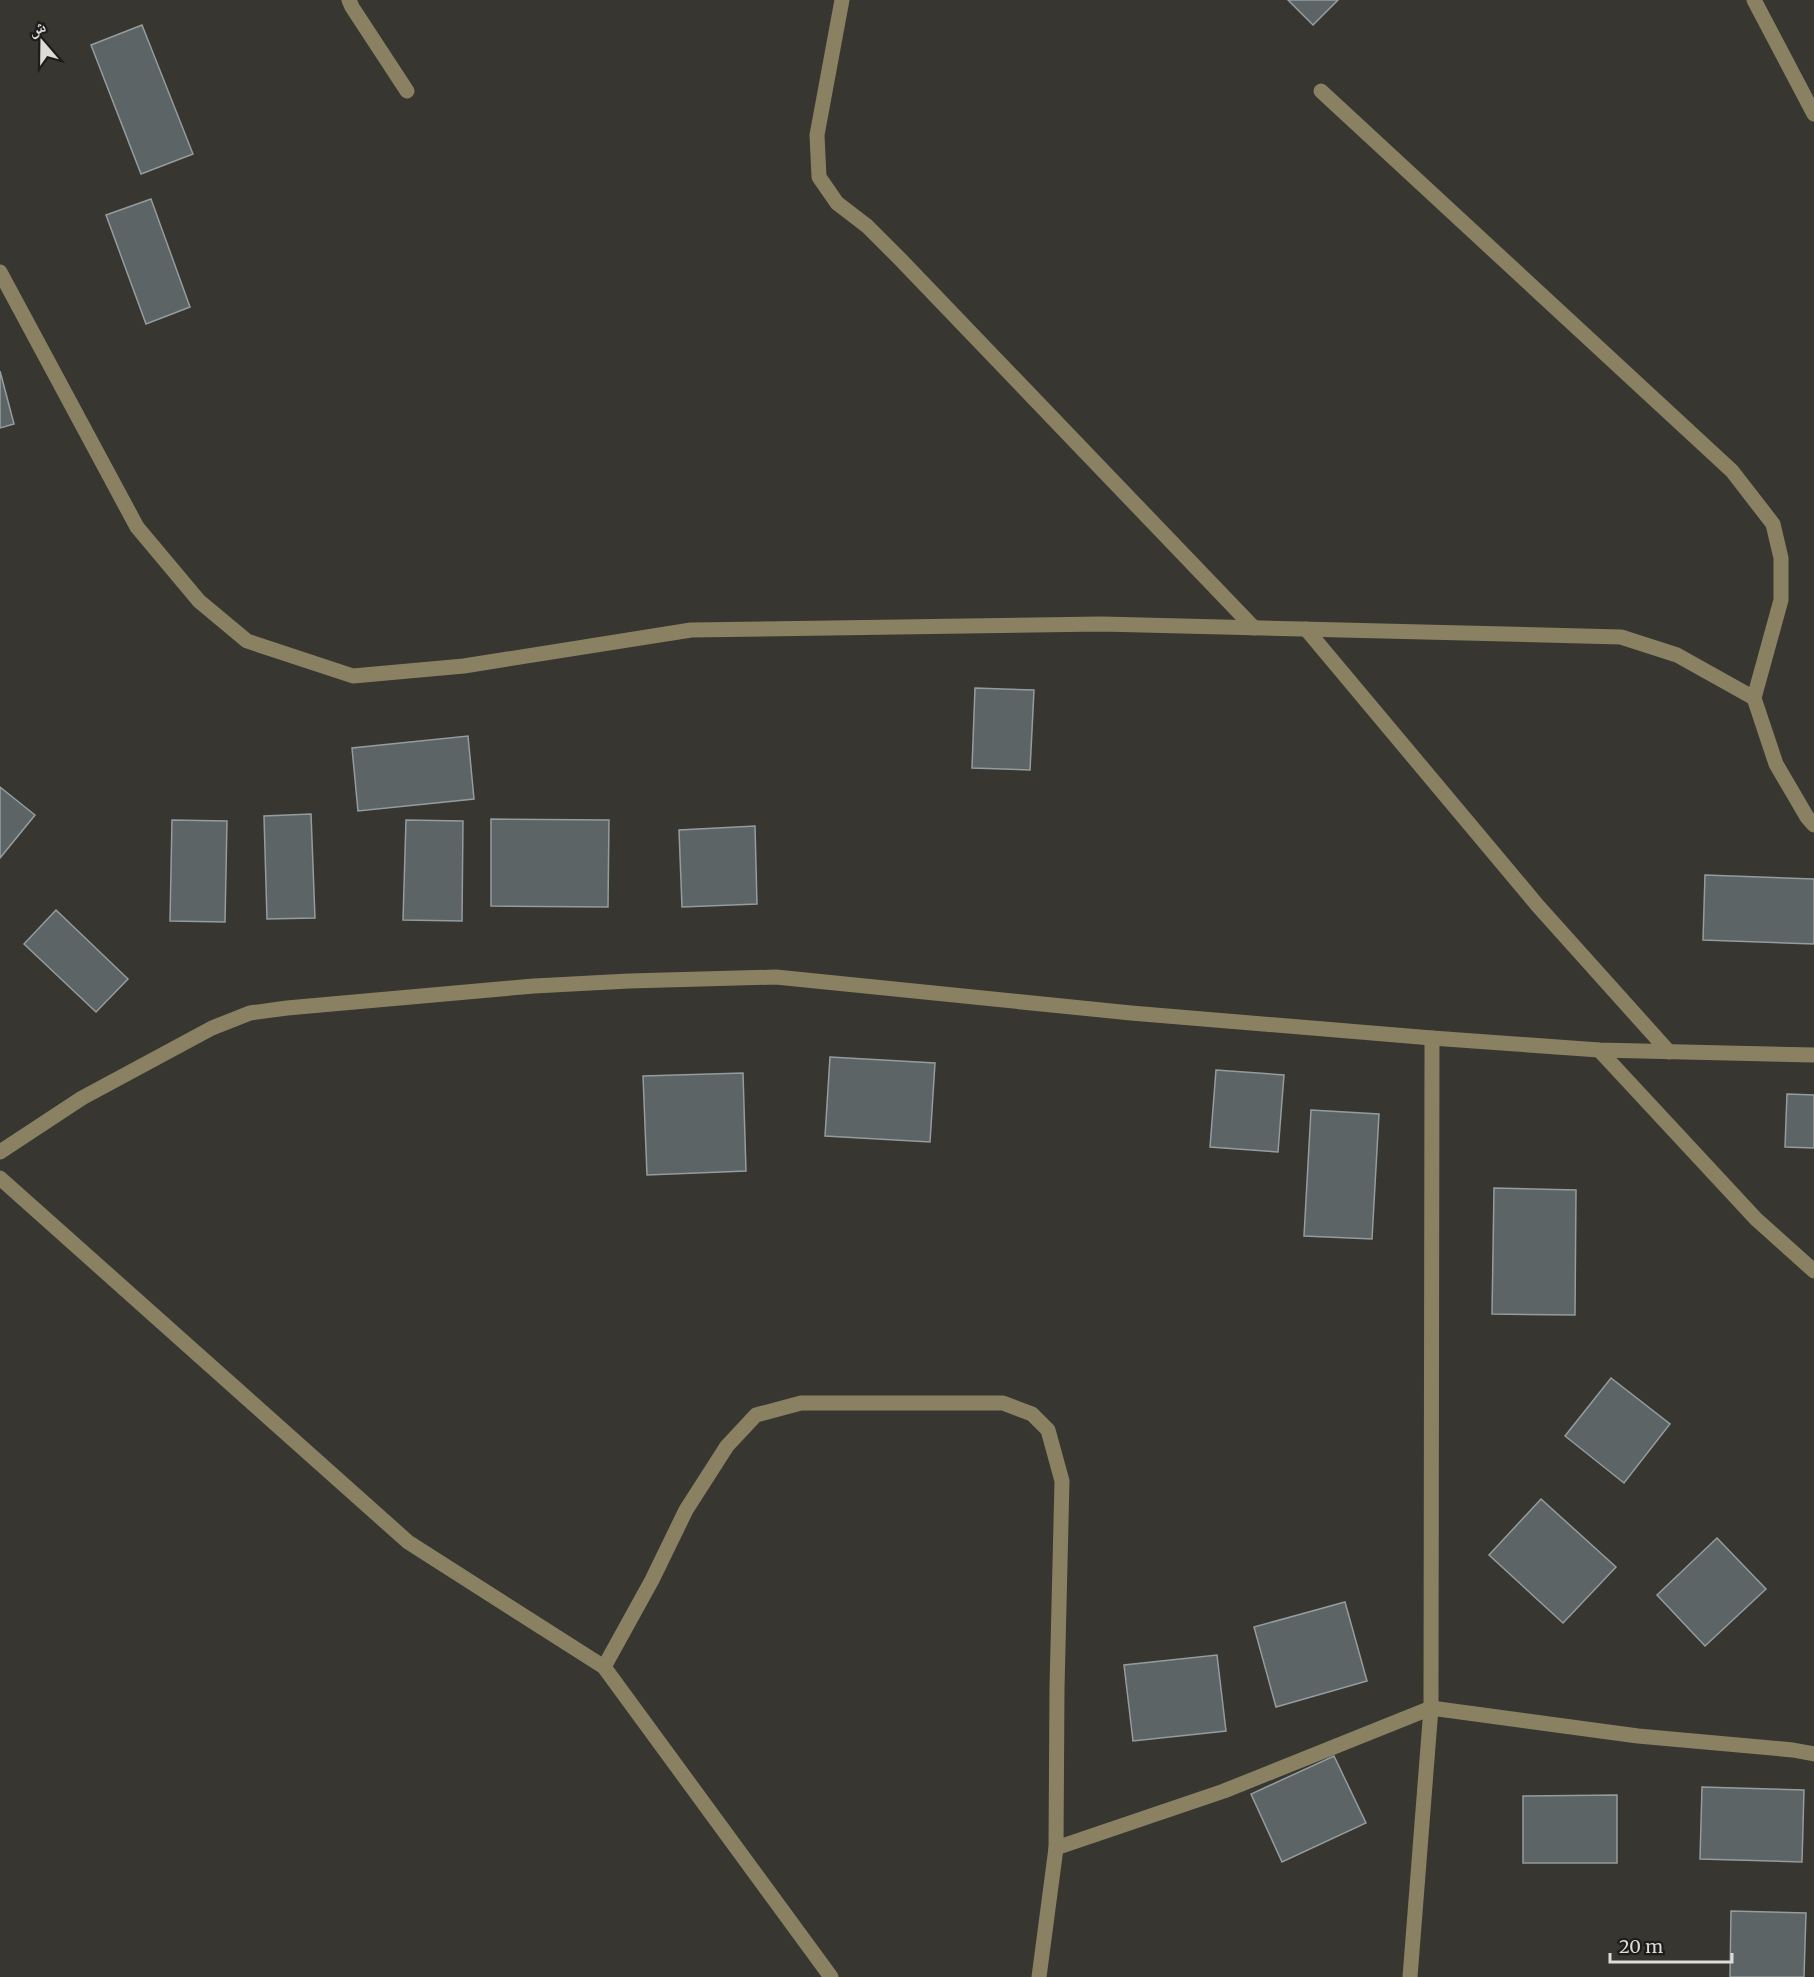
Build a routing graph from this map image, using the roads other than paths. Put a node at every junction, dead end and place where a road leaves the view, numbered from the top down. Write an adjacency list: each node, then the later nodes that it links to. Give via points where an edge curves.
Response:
1 (349, 0): 4 (street)
2 (842, 0): 8 (street, via 817,135 819,177 837,203 900,259)
3 (1754, 0): 6 (street)
4 (407, 91)
5 (1321, 91): 10 (street, via 1732,471 1773,524 1781,558 1781,600)
6 (1814, 114)
7 (0, 272): 8 (street, via 137,527 200,601 247,641 353,676 464,666 691,630 1102,624)
8 (1254, 628): 9 (street)
9 (1306, 628): 10 (street, via 1621,637 1677,656); 14 (street, via 1538,906)
10 (1754, 698): 11 (street, via 1776,764)
11 (1814, 825)
12 (1432, 1038): 13 (street); 16 (street, via 776,977 522,987 250,1013 212,1028 92,1093); 20 (street)
13 (1599, 1050): 14 (street); 18 (street, via 1756,1219)
14 (1669, 1052): 15 (street)
15 (1814, 1055)
16 (0, 1152)
17 (0, 1178): 19 (street, via 408,1542)
18 (1814, 1271)
19 (604, 1667): 22 (street, via 686,1509 727,1446 756,1415 801,1403 1002,1404 1032,1413 1048,1430 1062,1480); 23 (street)
20 (1431, 1708): 21 (street, via 1638,1736); 22 (street, via 1224,1791); 25 (street)
21 (1814, 1754)
22 (1056, 1848): 24 (street)
23 (831, 1977)
24 (1039, 1977)
25 (1410, 1977)

